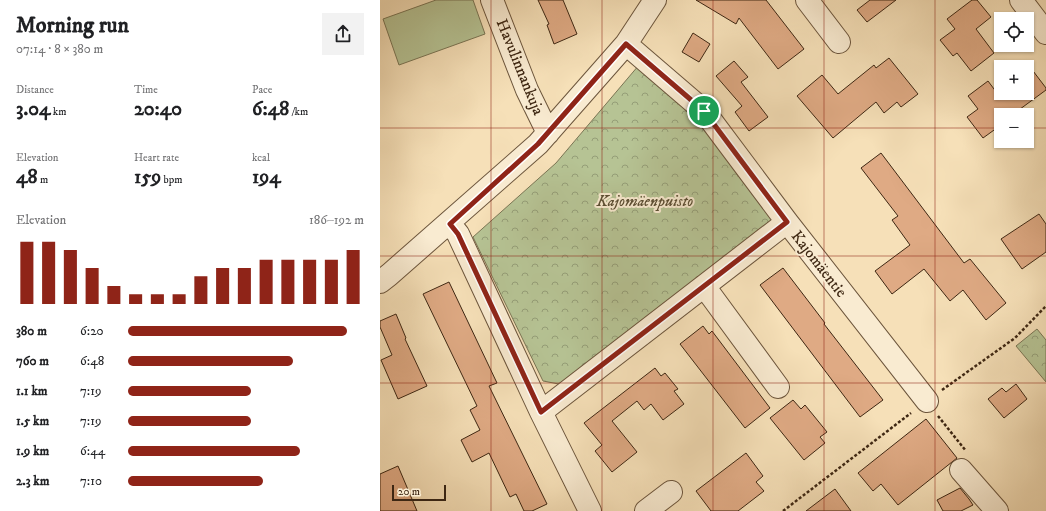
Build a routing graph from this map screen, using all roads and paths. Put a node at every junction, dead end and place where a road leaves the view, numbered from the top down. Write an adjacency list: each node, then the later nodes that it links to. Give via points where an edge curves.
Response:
1 (492, 0): 8 (street, Havulinnankuja, via 527,90)
2 (655, 0): 7 (street)
3 (806, 0): 6 (street)
4 (1021, 0): 5 (street)
5 (1046, 33)
6 (839, 42)
7 (626, 44): 8 (street); 9 (street, Kajomäentie, via 704,111)
8 (548, 133): 10 (street)
9 (787, 222): 12 (street); 14 (street, Kajomäentie)
10 (450, 224): 11 (street); 15 (street, via 458,234)
11 (380, 282)
12 (704, 286): 13 (street); 15 (street)
13 (778, 387)
14 (927, 401)
15 (541, 412): 18 (street)
16 (961, 470): 20 (street)
17 (671, 492): 19 (street)
18 (590, 511)
19 (646, 511)
20 (997, 511)

